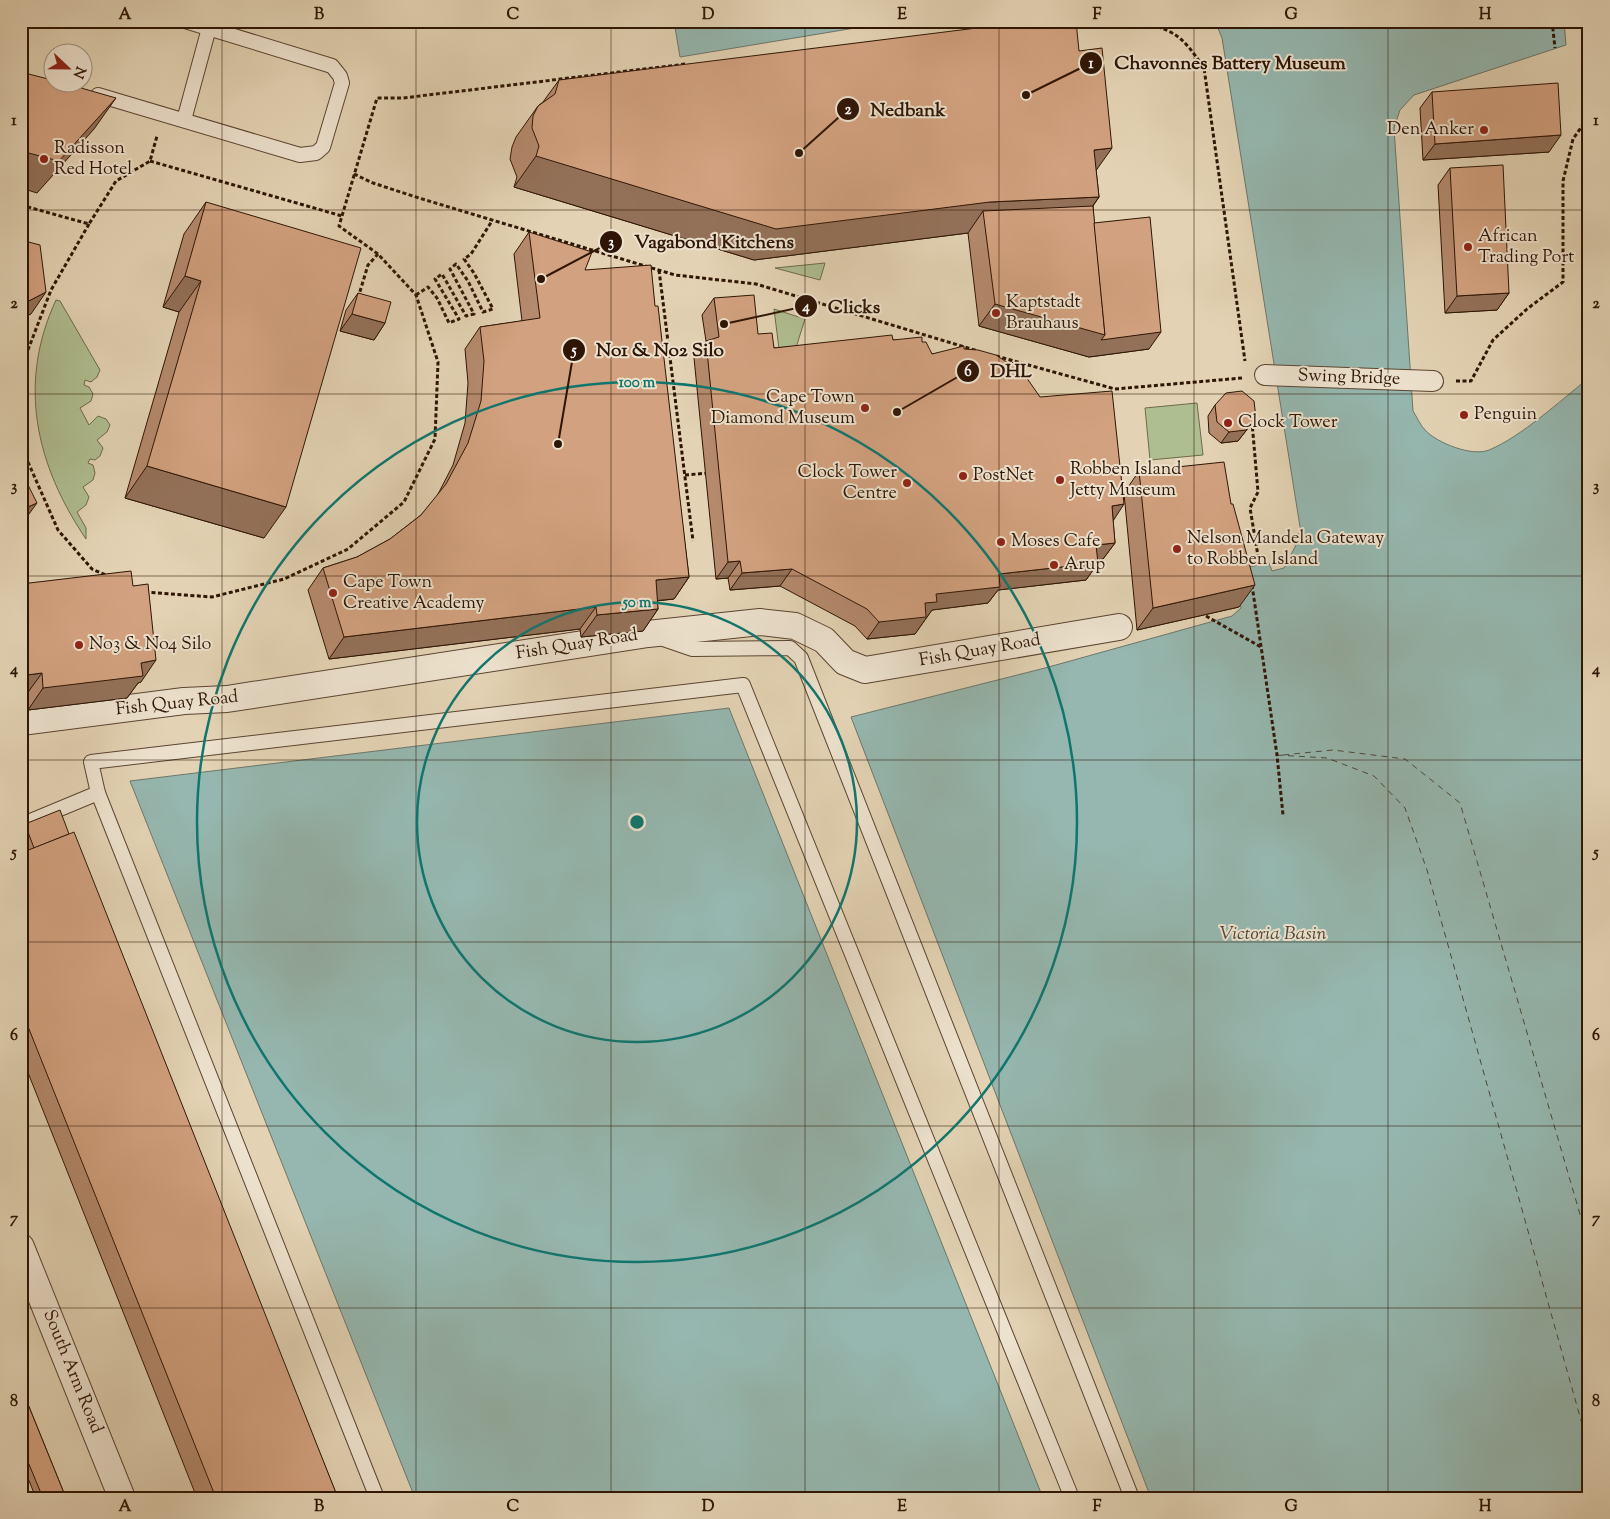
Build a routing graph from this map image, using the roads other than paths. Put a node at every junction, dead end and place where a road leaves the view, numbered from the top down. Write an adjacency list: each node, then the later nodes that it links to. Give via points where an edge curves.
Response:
1 (185, 21): 2 (lane)
2 (209, 28): 4 (lane); 4 (lane, via 332,66 340,76 341,91 323,147 308,155)
3 (87, 92): 4 (lane)
4 (184, 120)
5 (1256, 376): 6 (street, Swing Bridge)
6 (1433, 382)
7 (647, 626): 8 (street, Fish Quay Road, via 760,622 795,626 824,640 845,662 865,670); 9 (street, Fish Quay Road, via 227,699 184,701); 16 (lane, via 692,649 790,648 801,658)
8 (1119, 627)
9 (21, 722)
10 (98, 793): 11 (lane); 14 (lane); 15 (lane, via 90,762 743,685)
11 (21, 825)
12 (21, 1247): 13 (street, South Arm Road)
13 (122, 1498)
14 (377, 1498)
15 (1072, 1498)
16 (1132, 1498)

